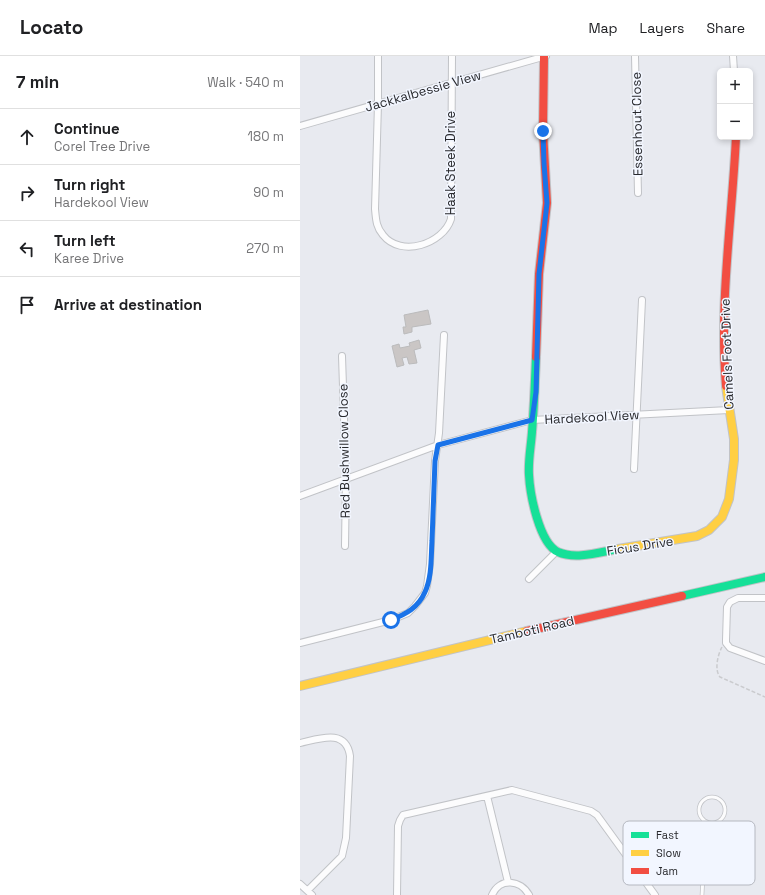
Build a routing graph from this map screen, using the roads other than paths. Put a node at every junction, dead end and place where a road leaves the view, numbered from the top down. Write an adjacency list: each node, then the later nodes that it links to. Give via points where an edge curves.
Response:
1 (378, 56): 8 (street, Haak Steek Drive)
2 (452, 56): 7 (street, Haak Steek Drive)
3 (545, 56): 7 (street, Jackkalbessie View); 17 (street, via 543,131 547,203 539,274 536,392)
4 (635, 56): 11 (street, Essenhout Close)
5 (733, 56): 6 (street)
6 (734, 68)
7 (451, 84): 8 (street, Jackkalbessie View); 8 (street, Haak Steek Drive, via 451,218 439,236 428,243 404,246 386,240 376,224)
8 (378, 104): 9 (street, Jackkalbessie View)
9 (300, 126)
10 (736, 140): 15 (street, Camels Foot Drive, via 733,206 724,291 724,347)
11 (638, 193)
12 (642, 300): 16 (street)
13 (444, 335): 18 (street)
14 (342, 356): 20 (street, Red Bushwillow Close)
15 (729, 410): 16 (street, Hardekool View); 22 (street, Camels Foot Drive, via 734,458 729,498)
16 (637, 415): 17 (street, Hardekool View); 19 (street)
17 (532, 420): 18 (street, Hardekool View); 24 (street, via 530,485 543,533)
18 (438, 445): 20 (street, Hardekool View); 28 (street, via 427,586 416,606 408,613 391,620)
19 (634, 469)
20 (346, 478): 21 (street, Hardekool View); 23 (street, Red Bushwillow Close)
21 (300, 496)
22 (720, 521): 24 (street, Ficus Drive, via 710,531 697,536 574,556)
23 (344, 546)
24 (557, 551): 26 (street)
25 (765, 577): 30 (street, Tamboti Road, via 498,637)
26 (530, 580)
27 (765, 598): 29 (street, via 738,598 730,602 727,607 726,642 730,648)
28 (300, 643)
29 (765, 661)
30 (300, 686)
31 (300, 744): 41 (street, via 330,737 337,738 346,744 350,756 346,838 342,856)
32 (487, 796): 36 (street, via 515,790 593,812); 37 (street); 42 (street, via 404,815 398,826)
33 (703, 819): 34 (lane); 35 (lane, via 699,812 701,803 707,798 716,797 723,802 726,810)
34 (706, 821)
35 (718, 821)
36 (623, 852)
37 (508, 882): 43 (street, via 497,888); 44 (street, via 521,885)
38 (300, 884): 41 (street)
39 (648, 885): 45 (street)
40 (703, 885): 46 (lane)
41 (310, 893)
42 (397, 895)
43 (492, 895)
44 (529, 895)
45 (655, 895)
46 (702, 895)

